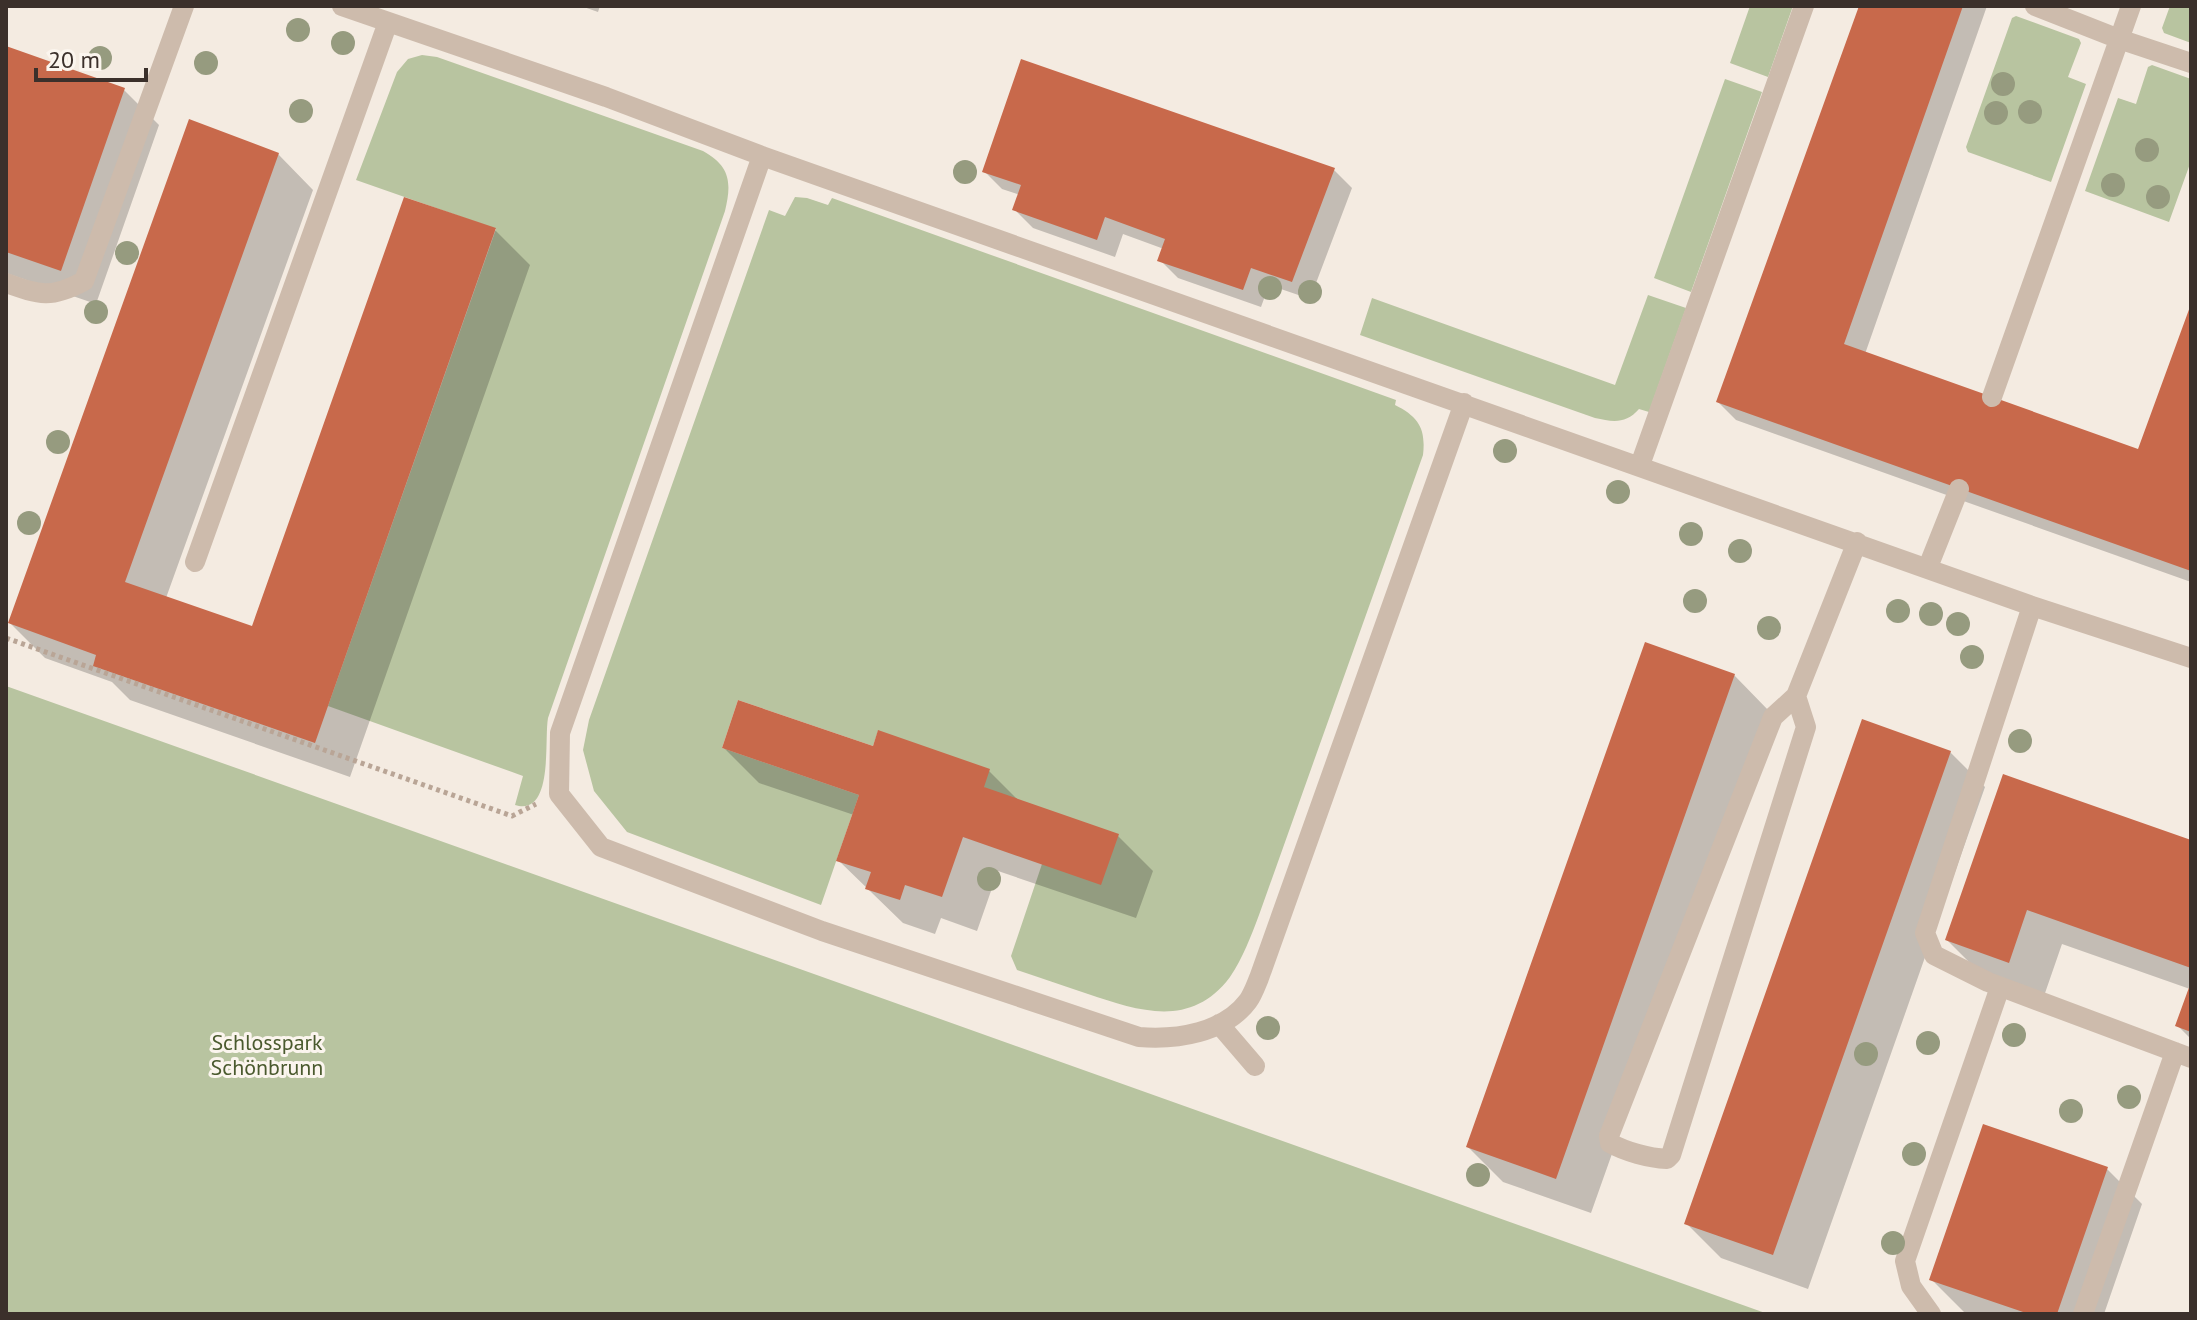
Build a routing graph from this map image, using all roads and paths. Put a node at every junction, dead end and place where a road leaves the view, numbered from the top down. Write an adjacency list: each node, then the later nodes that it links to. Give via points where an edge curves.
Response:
1 (184, 6): 10 (lane, via 84,281 42,296)
2 (342, 6): 6 (lane)
3 (1804, 6): 13 (lane)
4 (2035, 6): 7 (lane)
5 (2131, 6): 7 (lane)
6 (388, 22): 9 (lane); 16 (lane)
7 (2119, 39): 8 (lane); 11 (lane)
8 (2191, 63)
9 (762, 156): 12 (lane); 22 (lane, via 560,733)
10 (6, 283)
11 (1992, 397)
12 (1464, 403): 13 (lane); 24 (lane, via 1259,978 1249,1000)
13 (1640, 465): 15 (lane)
14 (1959, 489): 17 (lane)
15 (1857, 542): 17 (lane); 21 (lane)
16 (195, 562)
17 (1928, 567): 18 (lane)
18 (2032, 606): 20 (lane); 23 (lane, via 1925,933 1934,955)
19 (6, 638): 22 (path, via 512,816)
20 (2191, 658)
21 (1796, 696): 21 (lane, via 1773,717 1767,731 1609,1136 1617,1147 1658,1159 1671,1155 1806,727)
22 (559, 794): 24 (lane, via 601,847 822,931 1139,1037 1183,1036)
23 (2000, 987): 25 (lane); 27 (lane, via 1905,1261 1911,1286)
24 (1219, 1024): 26 (lane)
25 (2183, 1055): 28 (lane)
26 (1255, 1066)
27 (1931, 1314)
28 (2083, 1314)

